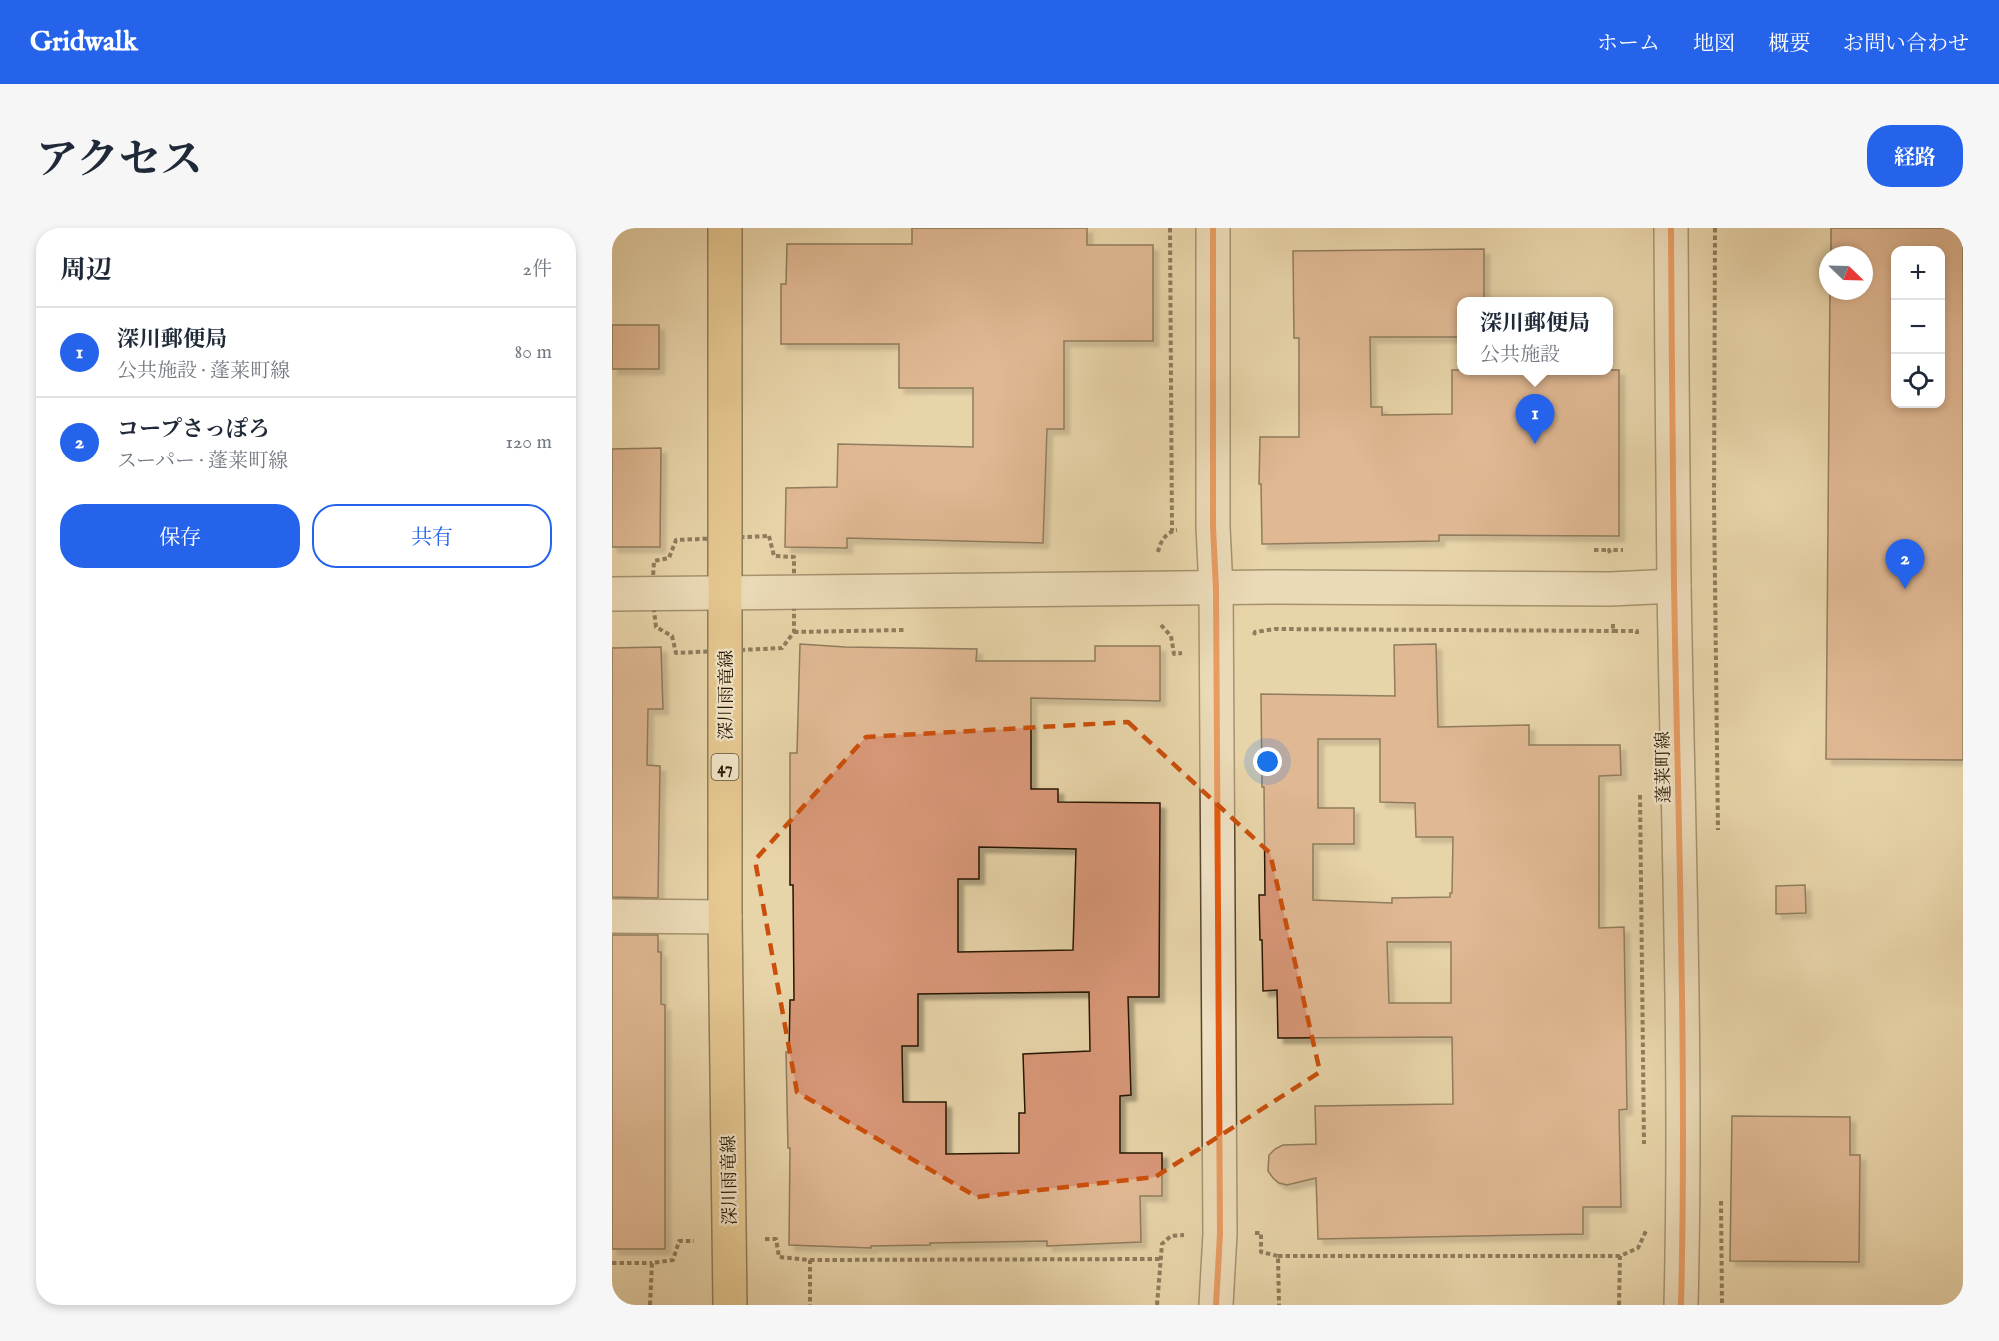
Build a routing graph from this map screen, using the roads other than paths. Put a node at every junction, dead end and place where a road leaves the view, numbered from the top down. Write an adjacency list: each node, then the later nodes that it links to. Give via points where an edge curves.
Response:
1 (725, 228): 7 (main road, 深川雨竜線 / 47)
2 (1213, 228): 5 (street)
3 (1671, 228): 4 (street, 蓬莱町線)
4 (1674, 586): 5 (street); 12 (street, 蓬莱町線, via 1682,920)
5 (1216, 589): 7 (street); 11 (street, via 1220,1234)
6 (612, 594): 7 (street)
7 (724, 594): 9 (main road, 深川雨竜線 / 47)
8 (612, 916): 9 (street)
9 (725, 917): 10 (main road, 深川雨竜線 / 47)
10 (730, 1305)
11 (1216, 1305)
12 (1681, 1305)

